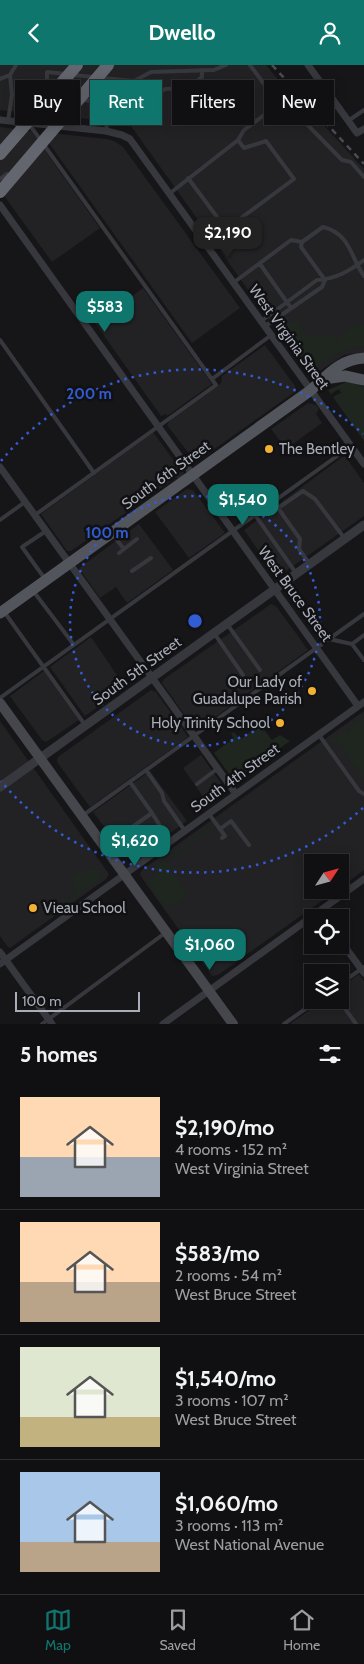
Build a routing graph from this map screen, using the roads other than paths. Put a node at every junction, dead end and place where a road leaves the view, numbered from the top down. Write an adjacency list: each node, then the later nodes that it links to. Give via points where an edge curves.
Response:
1 (16, 65): 8 (lane)
2 (77, 65): 27 (highway, bridge)
3 (108, 65): 32 (highway, bridge)
4 (226, 65): 7 (lane)
5 (250, 65): 11 (lane)
6 (308, 65): 18 (street)
7 (202, 71): 10 (lane, via 151,72 134,81); 12 (lane, via 202,77 188,88)
8 (10, 75): 9 (lane); 17 (lane, via 12,95)
9 (0, 79)
10 (114, 79): 13 (lane, via 47,72 47,96)
11 (264, 84)
12 (162, 91)
13 (90, 100)
14 (364, 110): 18 (lane)
15 (264, 115): 26 (lane, via 244,130)
16 (0, 120): 17 (street, West Virginia Street)
17 (8, 121): 19 (street, West Virginia Street)
18 (348, 121): 24 (street, via 357,133)
19 (15, 122)
20 (30, 125): 48 (lane)
21 (40, 125): 25 (street, West Virginia Street)
22 (107, 125): 25 (lane)
23 (308, 125): 29 (lane)
24 (364, 129)
25 (106, 131): 33 (street, West Virginia Street, via 130,139)
26 (238, 140): 30 (lane); 30 (lane, via 244,148 266,141 294,179 226,229)
27 (0, 154)
28 (7, 174): 31 (lane)
29 (364, 177)
30 (188, 178): 33 (lane)
31 (0, 179)
32 (0, 192)
33 (169, 194): 41 (street, West Virginia Street)
34 (0, 205): 52 (street, West Bruce Street)
35 (302, 241): 37 (lane, via 291,240); 38 (lane, via 324,227 332,229 353,252); 40 (lane, via 302,247)
36 (364, 260): 38 (lane)
37 (260, 264): 41 (lane); 42 (lane)
38 (356, 265): 39 (lane); 40 (lane, via 345,274)
39 (364, 276)
40 (324, 280): 42 (lane, via 317,280); 43 (lane, via 322,287)
41 (232, 283): 44 (street, West Virginia Street)
42 (286, 302): 43 (lane); 44 (lane)
43 (291, 308): 44 (lane)
44 (262, 325): 45 (street, West Virginia Street)
45 (270, 336): 48 (lane); 51 (street, West Virginia Street)
46 (0, 340): 56 (lane)
47 (364, 358): 49 (main road, South 6th Street, via 350,359 336,366)
48 (212, 379): 52 (lane, via 216,385)
49 (324, 379): 50 (main road, via 345,376); 51 (main road, South 6th Street)
50 (364, 380)
51 (311, 390): 53 (street, West Virginia Street); 57 (main road, South 6th Street)
52 (158, 426): 56 (lane); 57 (street, West Bruce Street)
53 (351, 446): 54 (street, West Virginia Street); 60 (lane)
54 (364, 464)
55 (0, 467): 58 (street)
56 (94, 473): 59 (lane)
57 (193, 475): 64 (street, West Bruce Street); 65 (main road, South 6th Street)
58 (25, 502): 59 (street); 61 (lane)
59 (35, 515): 63 (street)
60 (255, 515): 64 (lane); 74 (lane)
61 (0, 520)
62 (364, 525): 67 (street, South 5th Street)
63 (46, 531): 71 (street); 75 (lane, via 22,547)
64 (233, 531): 76 (street, West Bruce Street); 80 (lane)
65 (112, 533): 68 (lane); 71 (main road, South 6th Street)
66 (137, 539): 68 (lane)
67 (344, 539): 72 (street, South 5th Street); 72 (lane, via 315,499 303,491 278,508 300,539 299,549)
68 (124, 549): 69 (lane)
69 (119, 553)
70 (151, 558): 73 (lane)
71 (69, 563): 75 (main road, South 6th Street); 80 (street)
72 (310, 564): 74 (street, South 5th Street)
73 (132, 571)
74 (296, 574): 76 (street, South 5th Street)
75 (46, 580): 77 (main road, South 6th Street)
76 (275, 589): 81 (street, South 5th Street); 87 (street, West Bruce Street)
77 (33, 590): 78 (main road, South 6th Street); 86 (lane)
78 (2, 612): 89 (lane)
79 (364, 614): 84 (lane)
80 (110, 620): 86 (lane); 92 (street)
81 (227, 624): 82 (street, South 5th Street); 90 (lane)
82 (214, 633): 91 (lane); 92 (street, South 5th Street)
83 (364, 635): 85 (lane)
84 (329, 639): 85 (lane); 87 (lane)
85 (352, 644): 88 (lane)
86 (74, 645): 89 (lane)
87 (317, 648): 95 (street, West Bruce Street); 98 (lane)
88 (364, 660)
89 (44, 667): 93 (lane); 96 (lane)
90 (260, 669)
91 (243, 675)
92 (151, 678): 96 (street, South 5th Street); 98 (street)
93 (0, 699)
94 (0, 703): 99 (main road)
95 (361, 704): 97 (street, South 4th Street)
96 (86, 726): 99 (street, South 5th Street)
97 (318, 735): 105 (street, South 4th Street); 106 (lane)
98 (194, 736): 100 (street); 101 (lane)
99 (40, 758): 104 (street, South 5th Street); 109 (main road)
100 (218, 769): 103 (lane); 105 (street)
101 (146, 770): 102 (lane); 112 (lane)
102 (130, 782): 107 (lane); 109 (lane)
103 (197, 784)
104 (0, 787)
105 (236, 794): 108 (street, South 4th Street)
106 (364, 795)
107 (152, 813): 110 (lane); 115 (lane, via 125,832)
108 (209, 814): 111 (lane); 112 (street, South 4th Street)
109 (82, 816): 118 (main road)
110 (159, 827): 114 (lane); 115 (lane)
111 (220, 829): 113 (lane, via 225,836); 116 (lane, via 231,821)
112 (185, 831): 114 (street, South 4th Street)
113 (222, 838)
114 (170, 842): 117 (street, South 4th Street)
115 (134, 845): 117 (lane)
116 (249, 845)
117 (145, 860): 118 (street, South 4th Street)
118 (125, 874): 122 (main road); 125 (street, South 4th Street)
119 (364, 879): 120 (street)
120 (328, 909)
121 (304, 926): 128 (street)
122 (167, 932): 128 (main road); 131 (lane)
123 (0, 952): 125 (street)
124 (349, 952): 126 (street)
125 (3, 962): 131 (street)
126 (363, 970): 127 (lane)
127 (349, 979)
128 (209, 991): 132 (street); 133 (main road)
129 (305, 1009): 134 (lane)
130 (345, 1009): 135 (lane)
131 (48, 1022)
132 (163, 1024)
133 (233, 1024)
134 (284, 1024)
135 (356, 1024)

